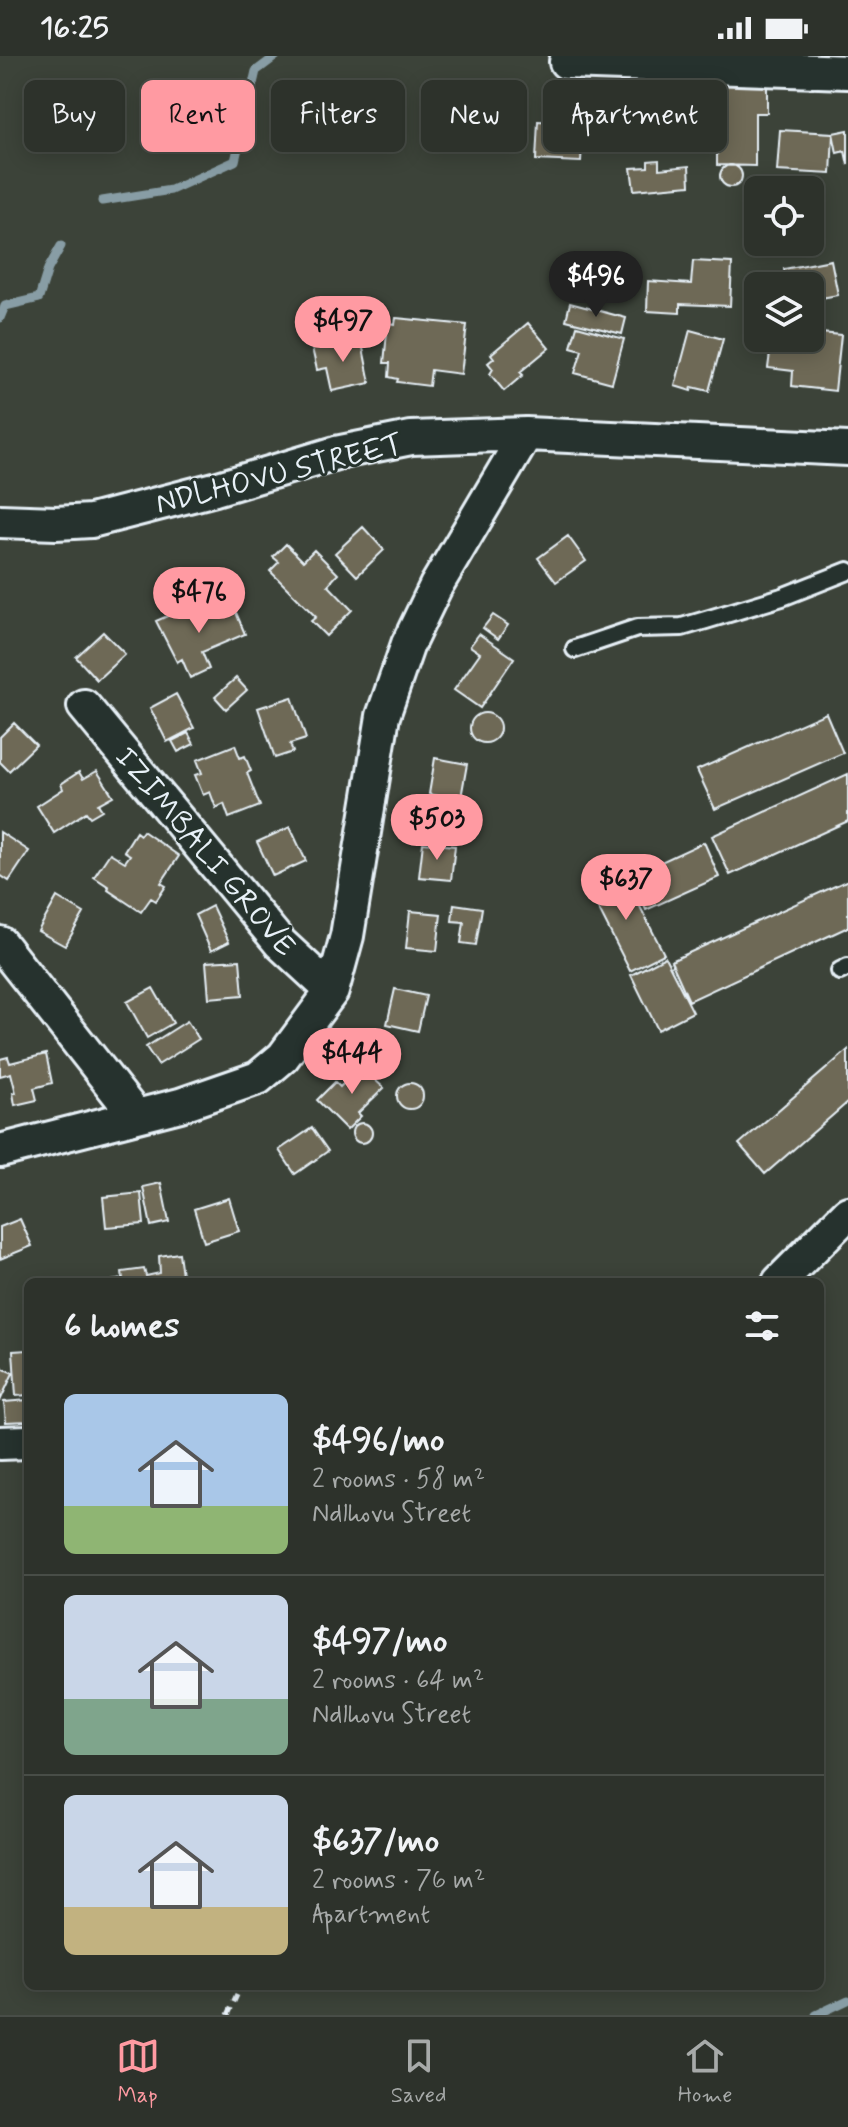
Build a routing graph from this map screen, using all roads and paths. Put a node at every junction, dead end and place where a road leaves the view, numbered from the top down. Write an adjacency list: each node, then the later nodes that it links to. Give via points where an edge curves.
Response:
1 (566, 62): 2 (street)
2 (848, 72)
3 (526, 434): 4 (street, NDLHOVU STREET); 5 (street, NDLHOVU STREET, via 411,438 336,453 91,521); 10 (street, via 436,586 408,644 383,716 347,936)
4 (848, 449)
5 (0, 521)
6 (848, 571): 7 (lane, via 682,627 637,628)
7 (575, 649)
8 (84, 706): 10 (street, IZIMBALI GROVE, via 280,943)
9 (0, 943): 11 (street)
10 (332, 991): 11 (street, via 283,1057 258,1078)
11 (136, 1116): 12 (street)
12 (0, 1151)
13 (848, 1213): 14 (street)
14 (783, 1278)
15 (24, 1442): 16 (street)
16 (0, 1443)
17 (239, 1990): 18 (path)
18 (228, 2015)

